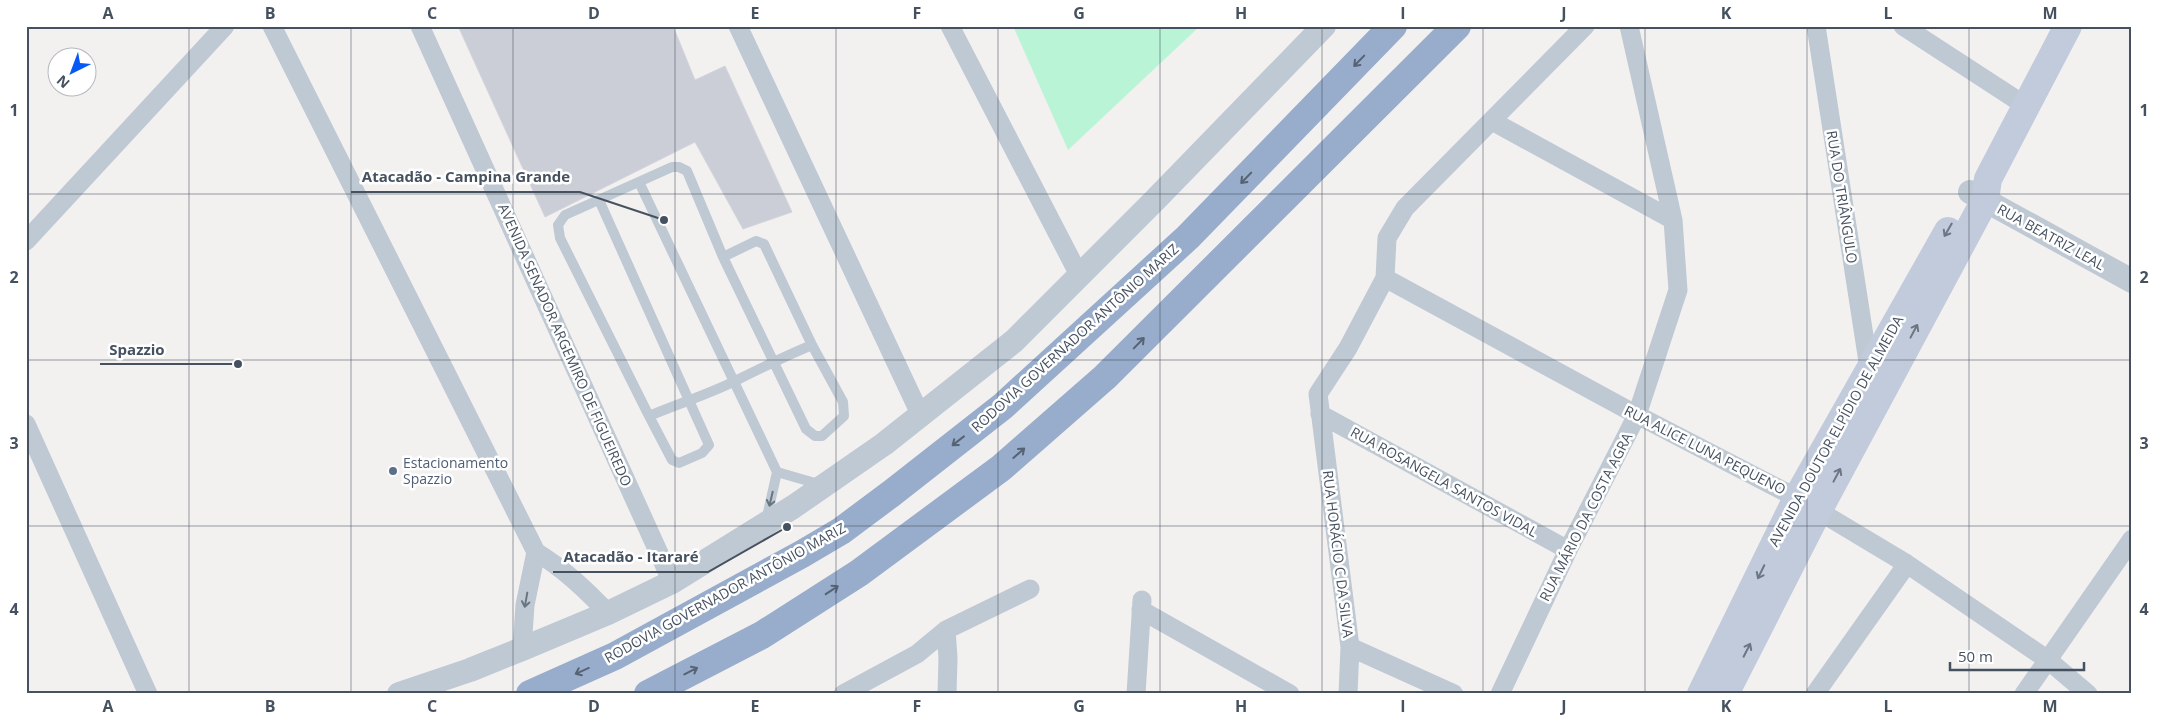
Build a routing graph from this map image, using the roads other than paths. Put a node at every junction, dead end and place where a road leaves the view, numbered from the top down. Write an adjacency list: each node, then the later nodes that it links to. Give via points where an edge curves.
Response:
1 (225, 26): 20 (street)
2 (272, 26): 41 (street)
3 (420, 26): 43 (street, AVENIDA SENADOR ARGEMIRO DE FIGUEIREDO)
4 (738, 26): 33 (street)
5 (950, 26): 22 (street)
6 (1324, 26): 22 (street)
7 (1393, 26): 52 (highway, RODOVIA GOVERNADOR ANTÔNIO MARIZ, one-way to 52, via 1188,237 1002,406 892,493 841,531 793,559 615,656)
8 (1457, 26): 53 (highway, one-way to 8, via 762,635 927,525 1001,468 1106,378)
9 (1586, 26): 15 (street)
10 (1629, 26): 19 (street, RUA MÁRIO DA COSTA AGRA)
11 (1816, 26): 27 (street, RUA DO TRIÂNGULO)
12 (1903, 26): 14 (street)
13 (2068, 26): 14 (main road, AVENIDA DOUTOR ELPÍDIO DE ALMEIDA)
14 (2026, 106): 17 (main road, AVENIDA DOUTOR ELPÍDIO DE ALMEIDA)
15 (1492, 121): 19 (street); 23 (street, via 1395,222 1386,238)
16 (639, 182): 18 (lane); 21 (lane, via 672,167 687,171); 28 (lane)
17 (1981, 191): 24 (street, RUA BEATRIZ LEAL); 27 (main road, AVENIDA DOUTOR ELPÍDIO DE ALMEIDA, one-way to 27); 37 (main road, AVENIDA DOUTOR ELPÍDIO DE ALMEIDA, one-way to 17)
18 (599, 200): 29 (lane); 32 (lane, via 565,215 558,225 560,238)
19 (1673, 220): 31 (street, RUA MÁRIO DA COSTA AGRA, via 1678,290)
20 (26, 241)
21 (724, 257): 25 (lane, via 756,241 764,244); 26 (lane)
22 (1079, 275): 33 (street, via 1014,340)
23 (1385, 278): 30 (street, RUA HORÁCIO C DA SILVA, via 1348,348 1318,394); 31 (street, RUA ALICE LUNA PEQUENO)
24 (2132, 281)
25 (812, 345): 26 (lane); 26 (lane, via 843,402 844,416 822,436 815,436 806,429)
26 (773, 360): 28 (lane)
27 (1869, 368): 37 (main road, AVENIDA DOUTOR ELPÍDIO DE ALMEIDA)
28 (734, 382): 29 (lane); 35 (lane)
29 (689, 400): 32 (lane); 32 (lane, via 709,445 702,453 679,463 672,460)
30 (1320, 414): 40 (street, RUA ROSANGELA SANTOS VIDAL); 47 (street, RUA HORÁCIO C DA SILVA)
31 (1637, 415): 37 (street, RUA ALICE LUNA PEQUENO); 40 (street, RUA MÁRIO DA COSTA AGRA)
32 (649, 416)
33 (921, 416): 36 (street)
34 (26, 424): 50 (street)
35 (777, 472): 36 (lane); 38 (lane, one-way to 38)
36 (825, 486): 38 (street)
37 (1808, 504): 42 (street, RUA ALICE LUNA PEQUENO); 61 (main road, AVENIDA DOUTOR ELPÍDIO DE ALMEIDA, one-way to 61); 62 (main road, AVENIDA DOUTOR ELPÍDIO DE ALMEIDA, one-way to 37)
38 (765, 525): 43 (street)
39 (2132, 539): 49 (street)
40 (1568, 550): 60 (street, RUA MÁRIO DA COSTA AGRA)
41 (536, 552): 45 (street, via 581,584); 48 (street, one-way to 48, via 525,605)
42 (1907, 564): 49 (street, RUA ALICE LUNA PEQUENO); 63 (street)
43 (672, 582): 45 (street)
44 (1030, 589): 46 (street)
45 (608, 613): 48 (street)
46 (946, 630): 54 (street, via 917,654); 55 (street)
47 (1350, 647): 58 (street, RUA HORÁCIO C DA SILVA); 59 (street)
48 (522, 649): 51 (street)
49 (2048, 660): 64 (street); 65 (street, RUA ALICE LUNA PEQUENO)
50 (148, 694)
51 (399, 694)
52 (530, 694)
53 (648, 694)
54 (843, 694)
55 (947, 694)
56 (1136, 694): 57 (street, via 1142,604)
57 (1290, 694)
58 (1348, 694)
59 (1454, 694)
60 (1500, 694)
61 (1701, 694)
62 (1725, 694)
63 (1815, 694)
64 (2024, 694)
65 (2088, 694)

